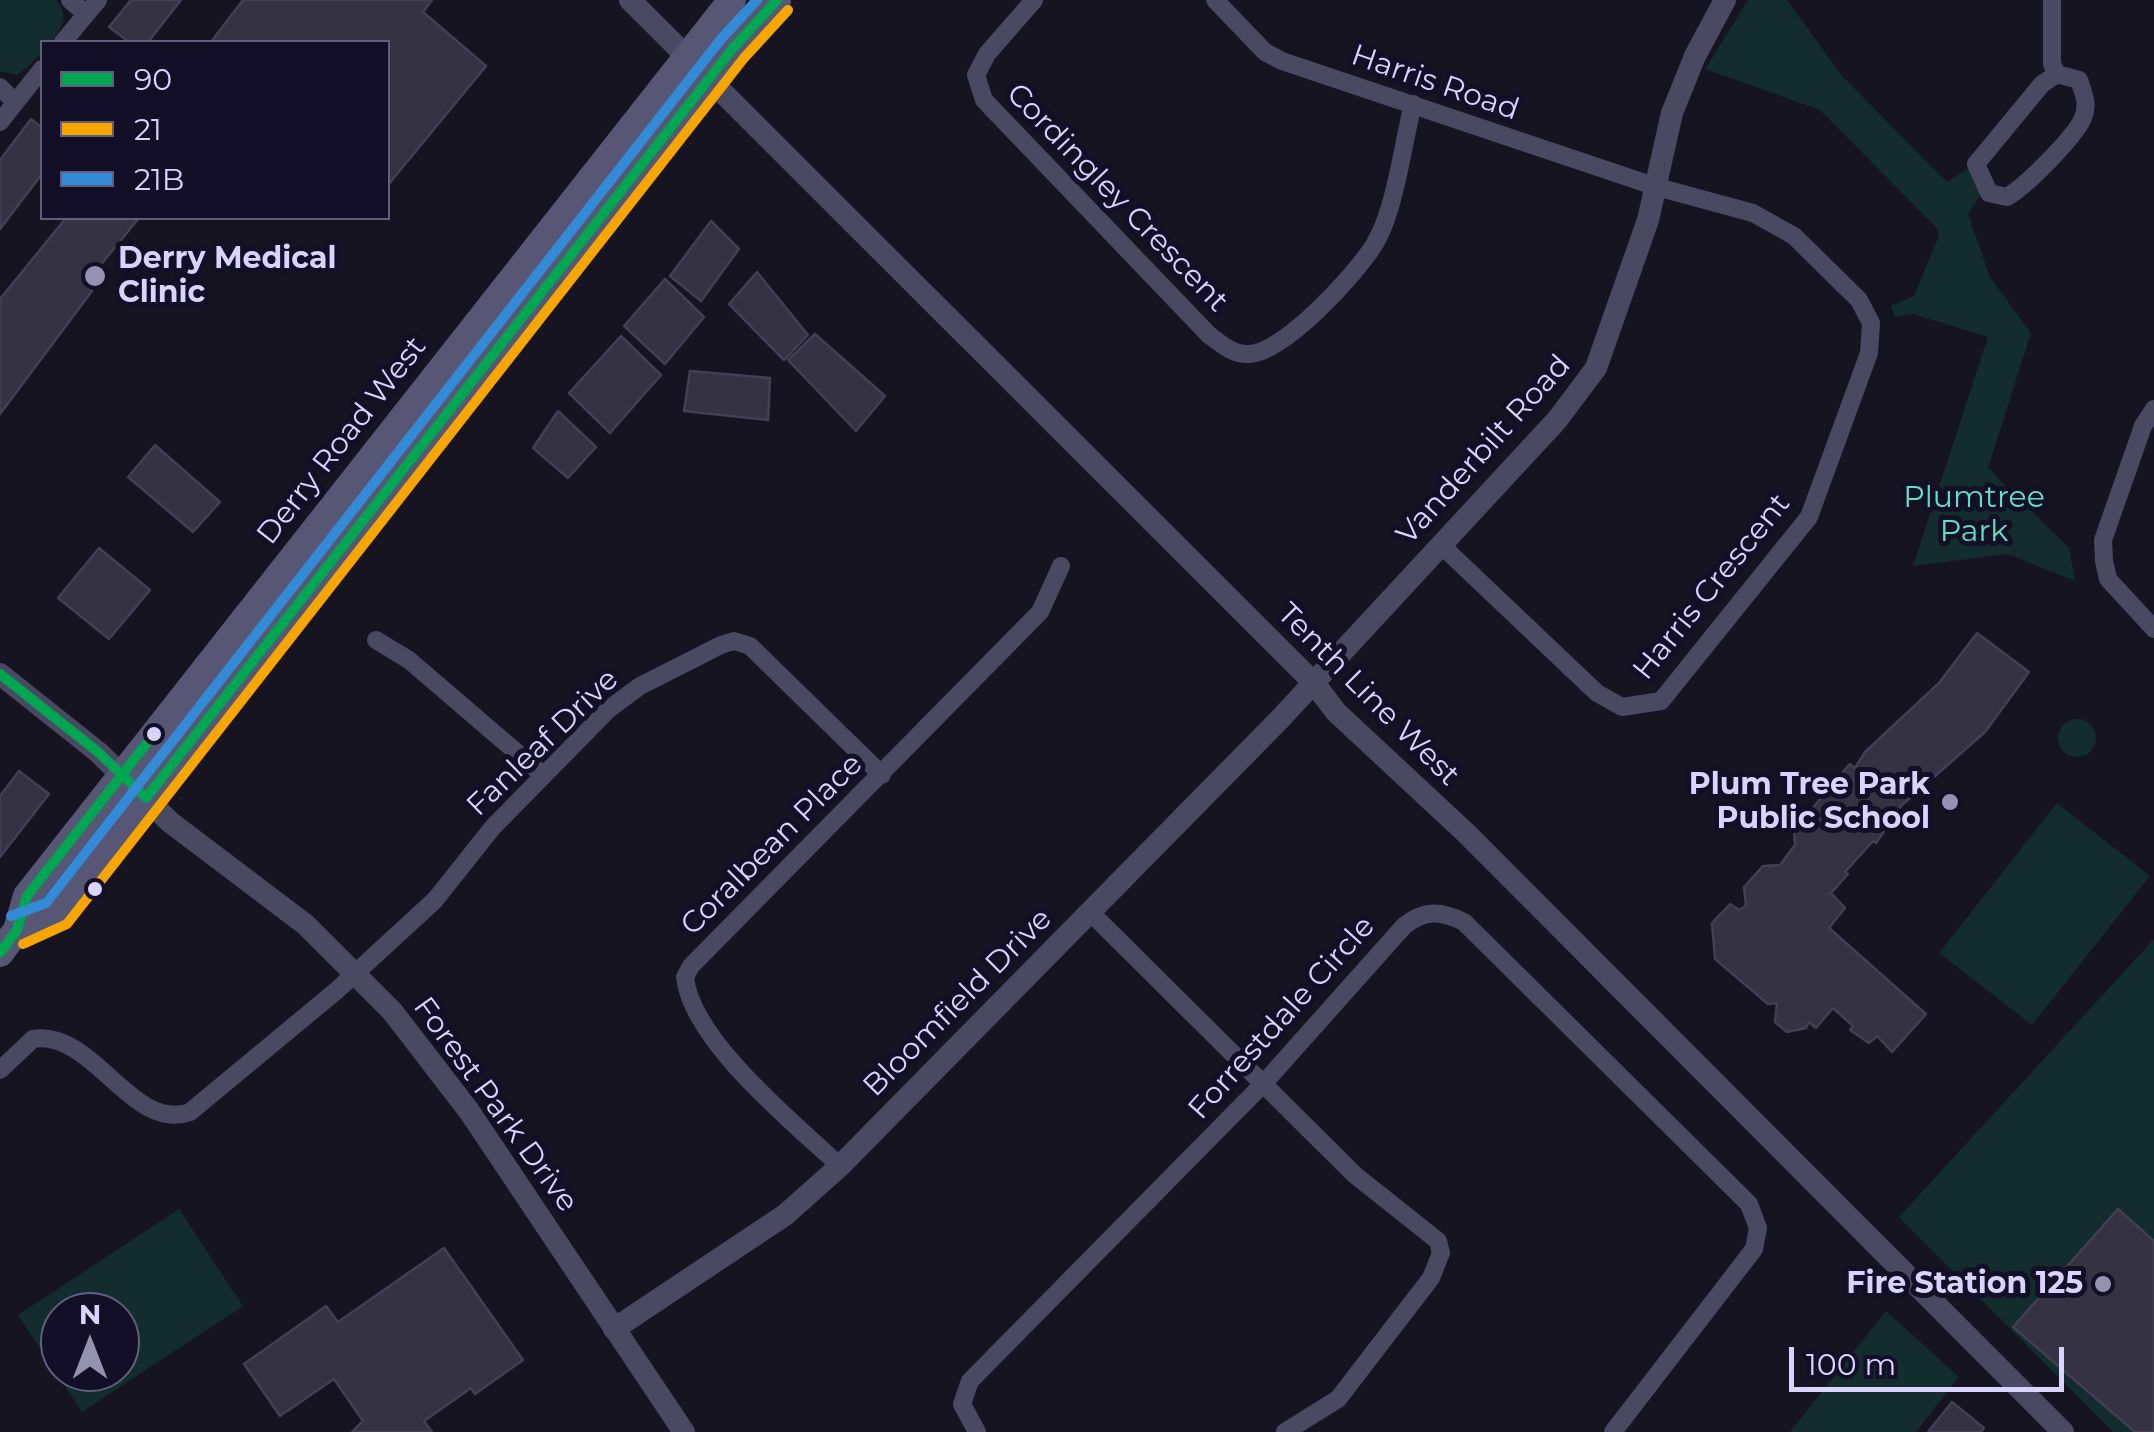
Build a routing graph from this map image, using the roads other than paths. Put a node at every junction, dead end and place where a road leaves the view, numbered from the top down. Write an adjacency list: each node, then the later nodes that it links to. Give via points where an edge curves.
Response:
1 (70, 0): 9 (street)
2 (630, 0): 11 (street, Tenth Line West)
3 (732, 0): 11 (main road, Derry Road West)
4 (777, 0): 14 (main road, Derry Road West)
5 (1034, 0): 17 (street, Cordingley Crescent, via 976,75 984,100 1231,352 1275,347 1375,244)
6 (1215, 0): 17 (street, Harris Road, via 1265,52)
7 (1724, 0): 19 (street, Vanderbilt Road, via 1672,113)
8 (2052, 0): 13 (street, via 2052,64)
9 (92, 7): 10 (street)
10 (66, 40)
11 (686, 55): 14 (street, Tenth Line West); 28 (main road, Derry Road West)
12 (40, 71): 16 (street)
13 (2058, 74): 13 (street, via 2078,80 2086,100 2083,118 2021,188 2007,196 1989,193 1976,164 2042,84)
14 (710, 78): 26 (street, Tenth Line West); 30 (main road, Derry Road West)
15 (0, 87): 16 (street)
16 (15, 102): 18 (street)
17 (1413, 104): 19 (street, Harris Road)
18 (0, 122)
19 (1657, 187): 21 (street, Vanderbilt Road, via 1596,368 1557,420); 21 (street, Harris Crescent, via 1753,214 1794,236 1859,300 1871,323 1869,353 1809,517 1661,701 1641,707 1622,707 1597,693)
20 (2154, 409): 23 (street, via 2103,540 2108,579)
21 (1440, 544): 26 (street, Vanderbilt Road)
22 (1062, 566): 29 (street, Coralbean Place, via 1040,612)
23 (2154, 629)
24 (376, 640): 27 (street, via 409,660)
25 (0, 674): 28 (street, Forest Park Drive)
26 (1314, 683): 31 (street, Bloomfield Drive); 43 (street, Tenth Line West)
27 (542, 774): 29 (street, Fanleaf Drive, via 640,686 734,641 750,646); 34 (street, Fanleaf Drive, via 435,900)
28 (122, 775): 30 (street, Forest Park Drive); 32 (main road, Derry Road West, via 27,896)
29 (882, 775): 37 (street, Coralbean Place, via 684,978 690,1004 718,1044)
30 (146, 798): 32 (main road, Derry Road West, via 55,914); 34 (street, Forest Park Drive)
31 (1090, 912): 36 (street); 37 (street, Bloomfield Drive)
32 (17, 930): 33 (main road, Derry Road West)
33 (0, 952)
34 (357, 972): 35 (street, Fanleaf Drive, via 182,1115 150,1108 59,1039 33,1039); 38 (street, Forest Park Drive, via 440,1072)
35 (0, 1070)
36 (1264, 1083): 40 (street, Forrestdale Circle, via 970,1380 962,1404); 41 (street, via 1355,1175 1438,1241 1441,1253 1431,1278 1338,1399); 42 (street, Forrestdale Circle, via 1404,926 1418,914 1450,916 1464,922 1749,1204 1758,1228 1754,1248)
37 (840, 1166): 38 (street, Bloomfield Drive, via 784,1215)
38 (614, 1329): 39 (street, Forest Park Drive)
39 (684, 1432)
40 (977, 1432)
41 (1284, 1432)
42 (1613, 1432)
43 (2063, 1432)

